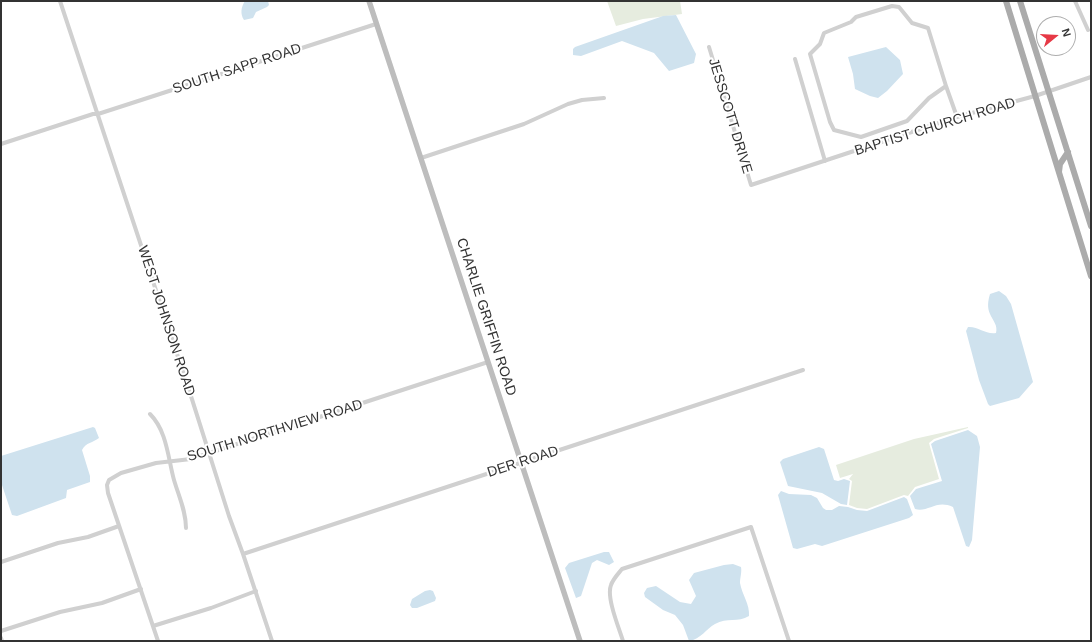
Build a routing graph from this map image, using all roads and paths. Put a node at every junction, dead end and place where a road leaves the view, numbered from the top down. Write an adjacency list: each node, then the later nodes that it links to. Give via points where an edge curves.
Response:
1 (60, 1): 15 (street, WEST JOHNSON ROAD)
2 (369, 1): 6 (street, CHARLIE GRIFFIN ROAD)
3 (1006, 1): 13 (main road)
4 (1020, 1): 12 (main road)
5 (1075, 1): 7 (street)
6 (376, 24): 15 (street, SOUTH SAPP ROAD); 19 (street, CHARLIE GRIFFIN ROAD)
7 (1088, 30)
8 (709, 47): 22 (street, JESSCOTT DRIVE)
9 (795, 59): 20 (street)
10 (1091, 77): 12 (street, BAPTIST CHURCH ROAD)
11 (946, 86): 11 (street, via 928,28 912,22 899,7 892,6 856,17 851,22 824,33 820,44 810,54 834,130 861,137 907,121 929,98); 16 (street)
12 (1048, 91): 13 (street, BAPTIST CHURCH ROAD); 18 (main road)
13 (1035, 96): 16 (street, BAPTIST CHURCH ROAD); 21 (main road)
14 (604, 98): 19 (street, via 568,104 524,124)
15 (98, 114): 17 (street, SOUTH SAPP ROAD); 28 (street, WEST JOHNSON ROAD)
16 (956, 117): 20 (street, BAPTIST CHURCH ROAD)
17 (1, 144)
18 (1068, 152): 21 (main road, via 1060,164); 23 (main road)
19 (421, 158): 25 (street, CHARLIE GRIFFIN ROAD)
20 (825, 161): 22 (street, BAPTIST CHURCH ROAD)
21 (1059, 174): 24 (main road)
22 (751, 185)
23 (1091, 226)
24 (1091, 276)
25 (488, 362): 28 (street, SOUTH NORTHVIEW ROAD); 30 (street, CHARLIE GRIFFIN ROAD)
26 (803, 370): 30 (street, DER ROAD)
27 (150, 414): 29 (street, via 159,427)
28 (208, 454): 29 (street, SOUTH NORTHVIEW ROAD); 33 (street, WEST JOHNSON ROAD)
29 (170, 461): 31 (street, SOUTH NORTHVIEW ROAD, via 117,475 109,480 108,492); 32 (street, via 186,515)
30 (521, 462): 33 (street, DER ROAD); 43 (street, CHARLIE GRIFFIN ROAD)
31 (119, 526): 34 (street); 35 (street, SOUTH NORTHVIEW ROAD)
32 (186, 528)
33 (243, 554): 36 (street, WEST JOHNSON ROAD)
34 (1, 562)
35 (141, 589): 37 (street, SOUTH NORTHVIEW ROAD); 38 (street, via 102,603 60,612)
36 (256, 591): 37 (street); 42 (street, WEST JOHNSON ROAD)
37 (153, 626): 41 (street, SOUTH NORTHVIEW ROAD)
38 (1, 631)
39 (1, 638): 40 (street)
40 (2, 641)
41 (158, 641)
42 (272, 641)
43 (580, 641)
44 (623, 641): 45 (street, via 610,592 610,586 622,569 751,527)
45 (789, 641)

